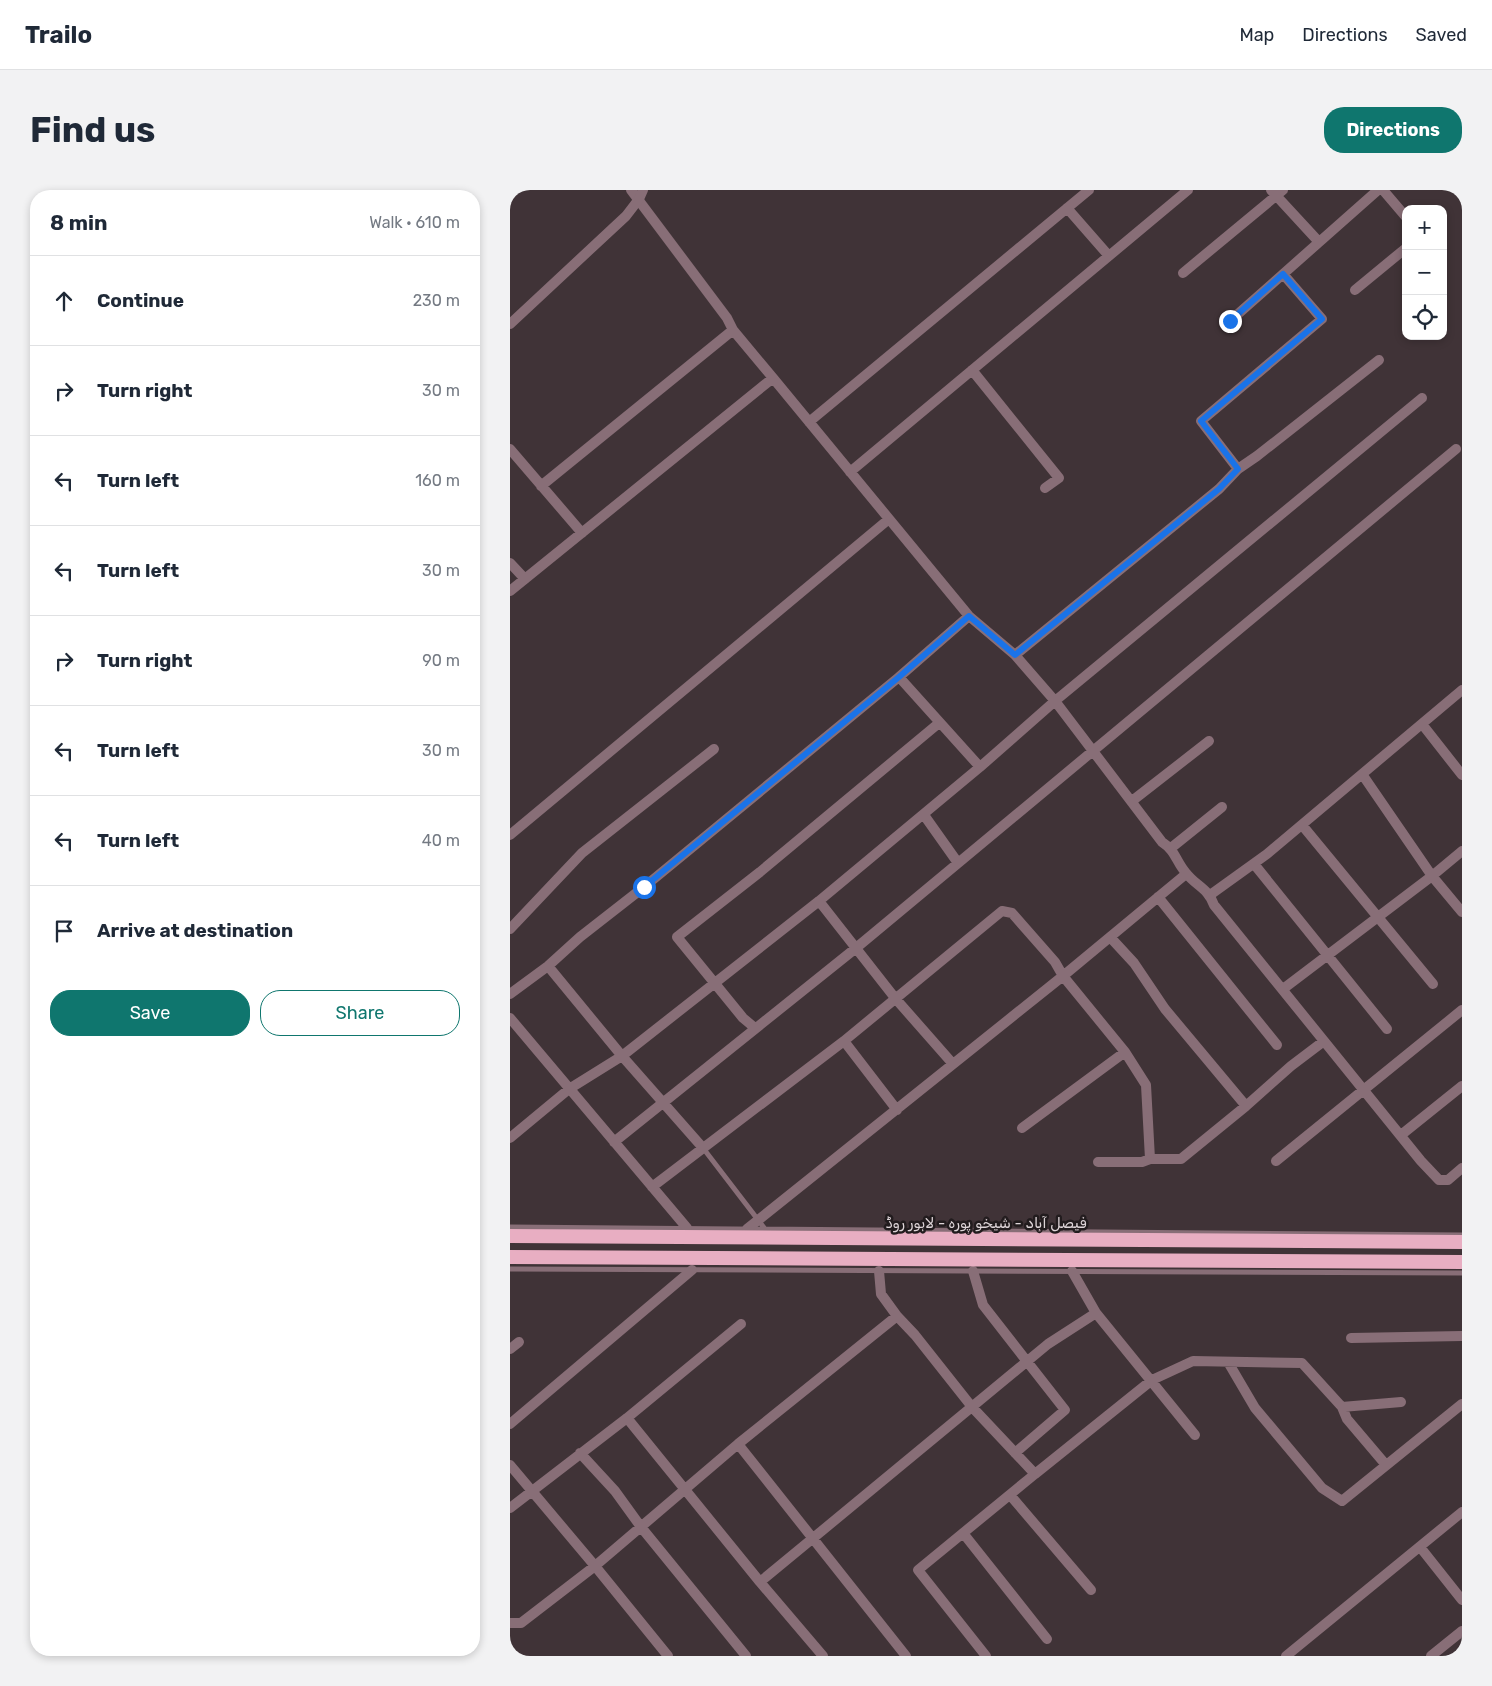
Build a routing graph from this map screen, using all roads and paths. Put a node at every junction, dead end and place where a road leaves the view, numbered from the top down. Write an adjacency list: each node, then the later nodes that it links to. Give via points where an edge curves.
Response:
1 (631, 190): 7 (street)
2 (1089, 190): 8 (street)
3 (1188, 190): 12 (street)
4 (1378, 190): 10 (street)
5 (1383, 190): 9 (street)
6 (1277, 192): 10 (street); 13 (street)
7 (641, 194): 17 (street, via 626,216); 18 (street)
8 (1067, 208): 12 (street); 23 (street)
9 (1402, 212)
10 (1319, 242): 14 (street)
11 (1404, 250): 15 (street)
12 (1109, 256): 20 (street)
13 (1183, 273)
14 (1283, 274): 16 (street); 26 (street, via 1322,319 1201,421)
15 (1355, 290)
16 (1230, 321)
17 (510, 324)
18 (734, 330): 21 (street); 28 (street)
19 (1379, 360): 26 (street)
20 (972, 370): 27 (street); 29 (street, via 1059,478)
21 (773, 378): 23 (street); 31 (street)
22 (1422, 398): 39 (street)
23 (809, 422): 27 (street)
24 (510, 448): 28 (street)
25 (1456, 449): 44 (street)
26 (1238, 469): 36 (street, via 1219,489)
27 (850, 472): 30 (street)
28 (541, 486): 31 (street)
29 (1045, 488)
30 (889, 519): 35 (street); 52 (street)
31 (582, 533): 33 (street)
32 (510, 563): 33 (street)
33 (525, 579): 34 (street)
34 (510, 591)
35 (969, 616): 36 (street); 37 (street)
36 (1015, 655): 39 (street)
37 (899, 677): 40 (street); 68 (street)
38 (1462, 690): 41 (street)
39 (1055, 701): 44 (street); 45 (street)
40 (939, 723): 45 (street); 70 (street, via 677,937)
41 (1422, 724): 46 (street); 47 (street)
42 (1208, 741): 48 (street)
43 (714, 750): 64 (street, via 582,853)
44 (1093, 752): 48 (street); 55 (street)
45 (980, 767): 50 (street)
46 (1362, 774): 51 (street); 58 (street)
47 (1462, 775)
48 (1132, 801): 53 (street, via 1162,842)
49 (1222, 807): 53 (street)
50 (924, 815): 55 (street); 61 (street)
51 (1302, 825): 56 (street); 63 (street)
52 (510, 835)
53 (1171, 848): 57 (street)
54 (1462, 851): 58 (street)
55 (958, 863): 66 (street)
56 (1254, 864): 59 (street); 67 (street)
57 (1186, 874): 59 (street); 60 (street)
58 (1432, 876): 62 (street); 63 (street)
59 (1210, 895): 72 (street, via 1214,905)
60 (1158, 897): 65 (street); 81 (street)
61 (819, 901): 66 (street); 70 (street)
62 (1462, 912)
63 (1378, 917): 67 (street); 71 (street)
64 (510, 928)
65 (1110, 937): 69 (street); 89 (street)
66 (856, 948): 74 (street); 77 (street)
67 (1328, 956): 72 (street); 78 (street)
68 (548, 966): 73 (street); 83 (street)
69 (1064, 976): 74 (street, via 1012,913 1002,911); 82 (street); 84 (street)
70 (715, 982): 77 (street); 83 (street)
71 (1433, 984)
72 (1283, 989): 80 (street)
73 (510, 994)
74 (895, 998): 79 (street); 84 (street)
75 (1462, 1010): 87 (street)
76 (510, 1018): 86 (street)
77 (755, 1028): 88 (street)
78 (1387, 1029)
79 (844, 1041): 90 (street); 95 (street)
80 (1324, 1041): 87 (street); 89 (street)
81 (1277, 1045)
82 (1125, 1052): 91 (street); 96 (street, via 1146,1084)
83 (622, 1056): 86 (street); 88 (street)
84 (953, 1064): 90 (street)
85 (1462, 1086): 92 (street)
86 (569, 1089): 93 (street); 94 (street)
87 (1364, 1090): 92 (street); 97 (street)
88 (664, 1102): 94 (street); 95 (street)
89 (1246, 1106): 96 (street, via 1181,1159)
90 (897, 1110): 101 (street)
91 (1022, 1128)
92 (1401, 1135): 99 (street, via 1439,1180 1448,1180)
93 (510, 1138)
94 (614, 1142): 100 (street)
95 (703, 1148): 100 (street); 101 (lane)
96 (1150, 1159): 98 (street, via 1142,1162)
97 (1276, 1161)
98 (1098, 1162)
99 (1462, 1168)
100 (652, 1187): 103 (street)
101 (758, 1220): 104 (street); 105 (lane)
102 (510, 1227): 103 (lane)
103 (686, 1228): 104 (lane)
104 (747, 1229): 105 (lane)
105 (765, 1229): 106 (lane)
106 (1462, 1235)
107 (510, 1236): 108 (highway, فیصل آباد - شیخو پورہ - لاہور روڈ)
108 (1462, 1242)
109 (510, 1257): 110 (highway)
110 (1462, 1262)
111 (510, 1269): 112 (lane)
112 (692, 1270): 113 (lane); 132 (street)
113 (879, 1270): 114 (lane); 118 (street, via 882,1294)
114 (973, 1271): 115 (lane); 124 (street, via 983,1305)
115 (1072, 1271): 116 (lane); 117 (street)
116 (1462, 1273)
117 (1096, 1314): 124 (street); 126 (street)
118 (897, 1316): 129 (street); 134 (street)
119 (741, 1324): 131 (street)
120 (1462, 1336): 121 (street)
121 (1352, 1338)
122 (519, 1342): 123 (street)
123 (510, 1349)
124 (1027, 1361): 129 (street); 136 (street, via 1065,1410)
125 (1228, 1362): 126 (street, via 1193,1361); 130 (street, via 1302,1363); 138 (street, via 1255,1408 1322,1488 1342,1502)
126 (1152, 1380): 133 (street); 139 (street)
127 (1401, 1402): 130 (street)
128 (1462, 1404): 138 (street)
129 (972, 1407): 136 (street); 147 (street)
130 (1342, 1407): 138 (street, via 1347,1419)
131 (627, 1418): 135 (street); 140 (street)
132 (510, 1424)
133 (1195, 1434)
134 (738, 1444): 140 (street); 147 (street)
135 (580, 1453): 141 (street); 145 (street)
136 (1015, 1453): 139 (street)
137 (510, 1465): 141 (street)
138 (1386, 1465)
139 (1035, 1474): 142 (street)
140 (685, 1490): 145 (street); 150 (street)
141 (531, 1491): 143 (street); 149 (street)
142 (1010, 1495): 146 (street); 151 (street)
143 (510, 1508)
144 (1462, 1512): 148 (street)
145 (641, 1527): 149 (street); 157 (street)
146 (963, 1533): 155 (street); 160 (street, via 918,1570)
147 (812, 1539): 150 (street); 159 (street)
148 (1420, 1547): 152 (street); 161 (street)
149 (595, 1566): 153 (street, via 521,1623); 156 (street)
150 (760, 1582): 158 (street)
151 (1091, 1590)
152 (1462, 1600)
153 (510, 1623)
154 (1462, 1631): 162 (street)
155 (1047, 1639)
156 (668, 1656)
157 (746, 1656)
158 (823, 1656)
159 (906, 1656)
160 (986, 1656)
161 (1286, 1656)
162 (1432, 1656)

